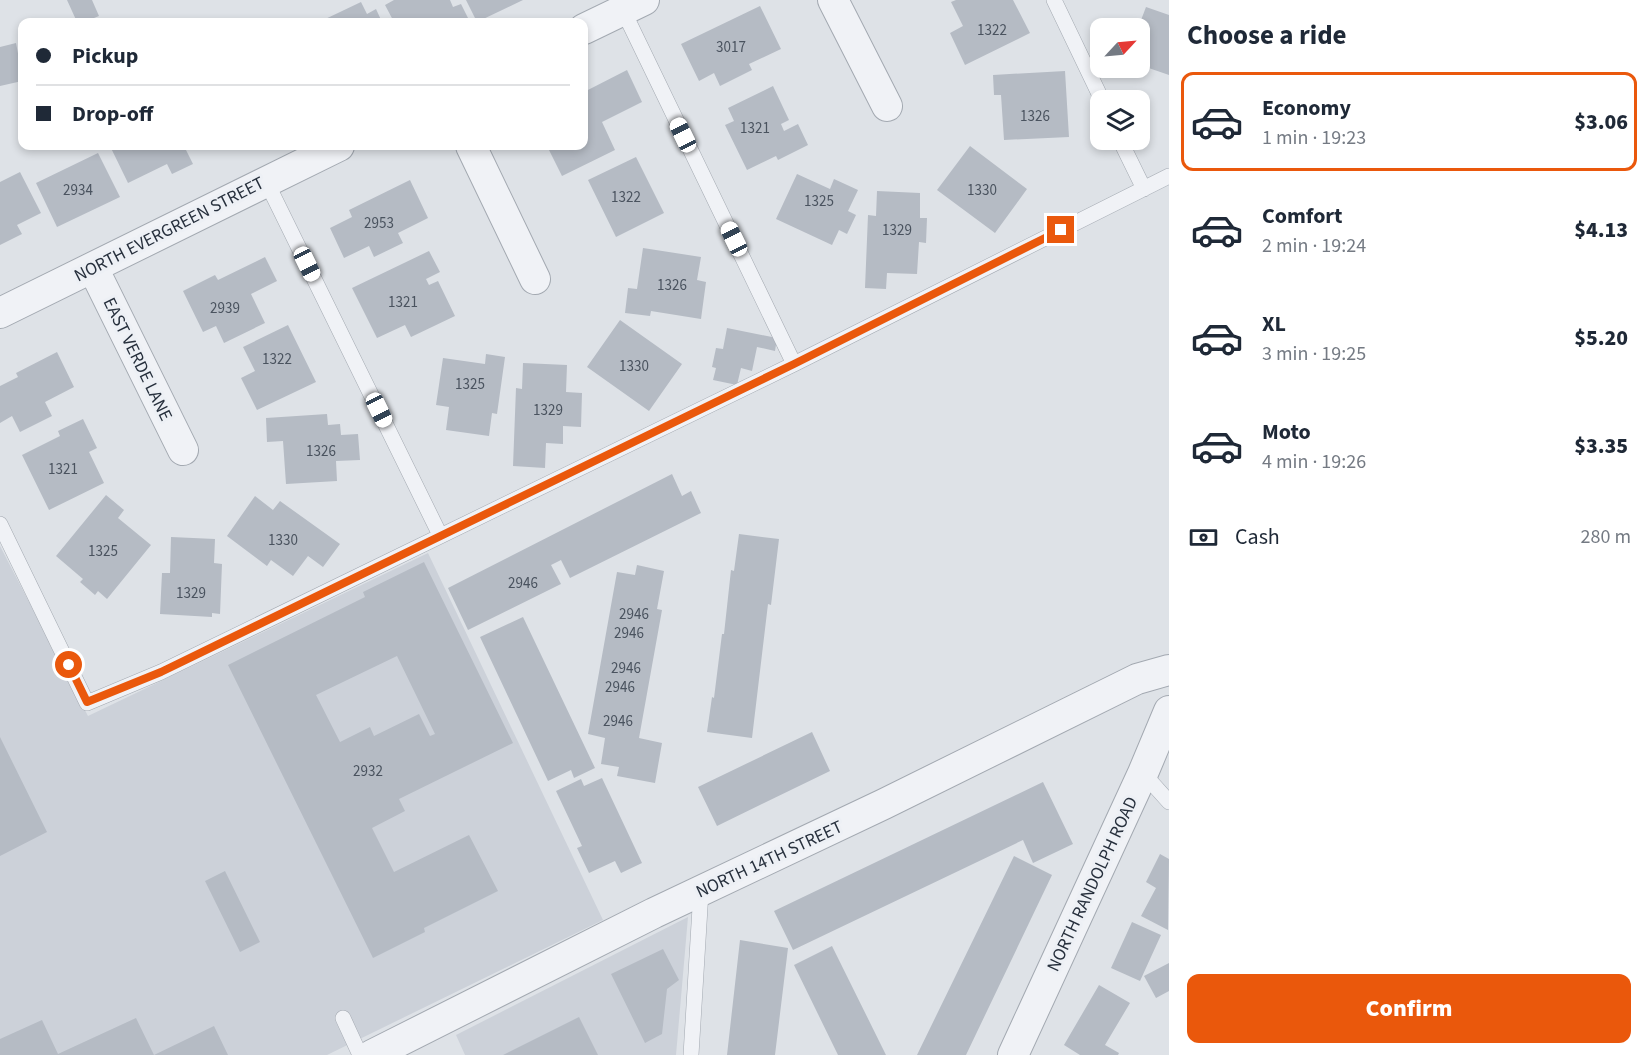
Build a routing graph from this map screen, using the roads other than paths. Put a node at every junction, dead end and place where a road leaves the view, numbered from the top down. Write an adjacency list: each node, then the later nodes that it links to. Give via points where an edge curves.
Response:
1 (833, 0): 6 (street)
2 (1054, 0): 5 (lane)
3 (633, 5): 4 (street); 16 (lane)
4 (588, 27)
5 (1097, 90)
6 (887, 106)
7 (331, 150): 11 (street, NORTH EVERGREEN STREET)
8 (473, 150): 14 (street)
9 (1125, 150): 12 (lane)
10 (1169, 176): 12 (lane)
11 (266, 181): 13 (street, NORTH EVERGREEN STREET); 19 (lane)
12 (1144, 189): 16 (lane)
13 (93, 268): 15 (street, NORTH EVERGREEN STREET); 17 (street, EAST VERDE LANE)
14 (535, 279)
15 (0, 313)
16 (794, 364): 19 (lane)
17 (183, 450)
18 (0, 524): 19 (lane, via 87,702 161,672)
19 (440, 536)
20 (1169, 670): 24 (street, NORTH 14TH STREET, via 1137,679)
21 (1169, 711): 22 (street, NORTH RANDOLPH ROAD)
22 (1143, 773): 23 (lane); 28 (street, NORTH RANDOLPH ROAD)
23 (1169, 802)
24 (701, 891): 26 (street, NORTH 14TH STREET); 27 (lane)
25 (343, 1018): 26 (lane)
26 (373, 1054)
27 (691, 1055)
28 (1013, 1055)

